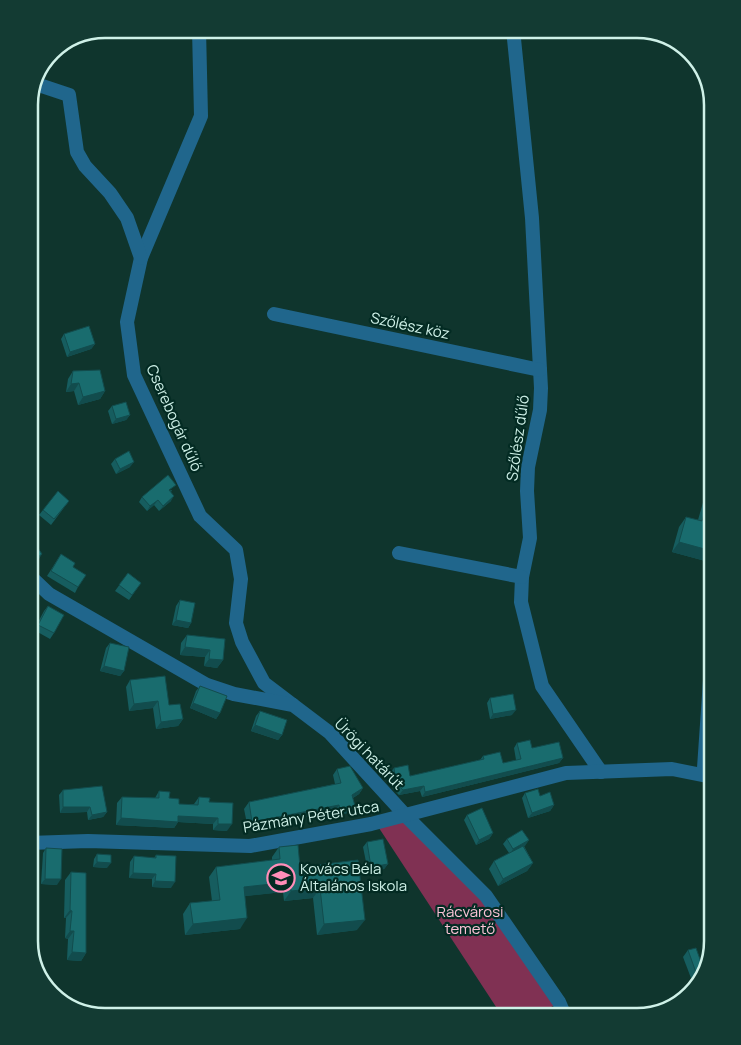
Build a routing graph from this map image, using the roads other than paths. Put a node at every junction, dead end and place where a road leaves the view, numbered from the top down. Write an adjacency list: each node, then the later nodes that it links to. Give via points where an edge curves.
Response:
1 (199, 38): 4 (street, Cserebogár dűlő, via 201,116)
2 (514, 38): 6 (street, Szőlész dűlő, via 532,218)
3 (40, 86): 4 (street, via 69,96 77,152 127,218)
4 (141, 258): 10 (street, Cserebogár dűlő, via 127,322 134,375 200,516 236,550 242,579 236,623 242,642 264,683)
5 (274, 314): 6 (street, Szőlész köz)
6 (540, 370): 8 (street, Szőlész dűlő, via 540,410 528,467 530,538)
7 (399, 553): 8 (street)
8 (522, 577): 11 (street, Szőlész dűlő, via 521,602 542,686)
9 (38, 584): 10 (street, Ürögi határút, via 49,594 207,685 234,694)
10 (293, 704): 13 (street, Ürögi határút, via 330,733)
11 (601, 772): 12 (street, Pázmány Péter utca, via 672,770); 13 (street, Pázmány Péter utca, via 566,773)
12 (704, 776)
13 (406, 816): 14 (street, Pázmány Péter utca, via 250,846); 15 (street, Ürögi határút, via 486,896)
14 (38, 843)
15 (562, 1008)

